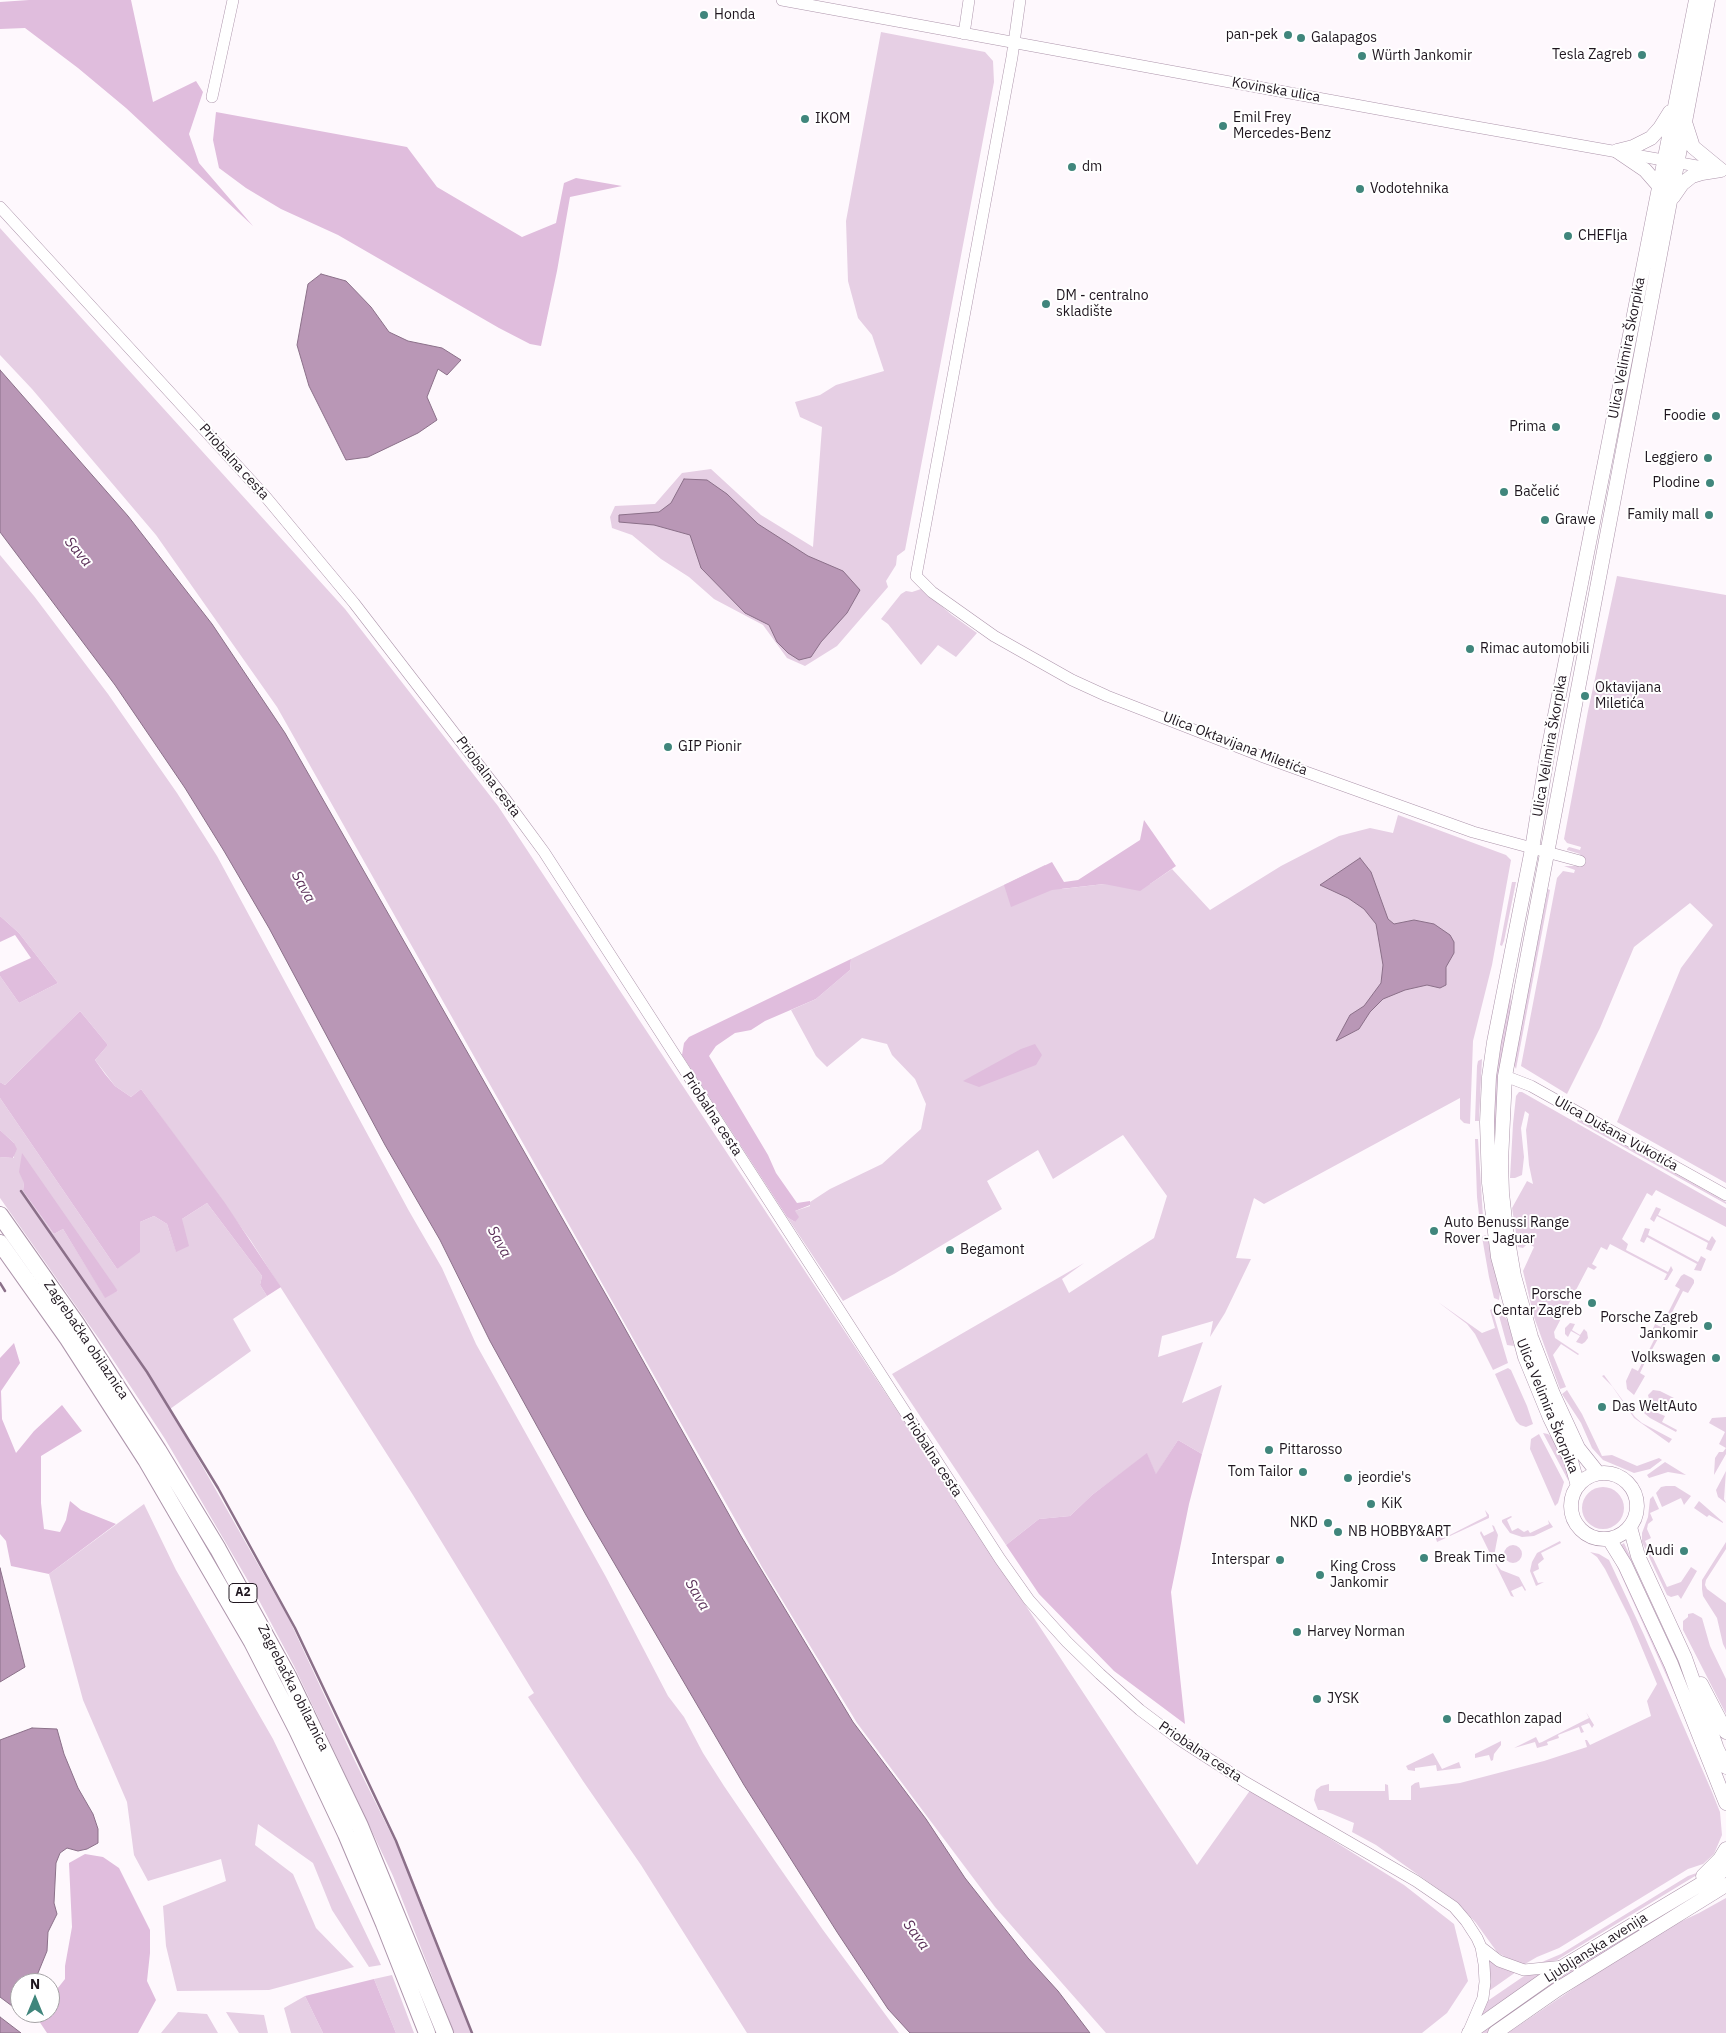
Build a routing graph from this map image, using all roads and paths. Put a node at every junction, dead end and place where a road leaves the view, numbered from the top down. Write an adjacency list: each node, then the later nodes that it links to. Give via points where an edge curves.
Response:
1 (232, 0): 9 (street)
2 (782, 0): 7 (street, Kovinska ulica)
3 (969, 0): 7 (street)
4 (1020, 0): 8 (street)
5 (1696, 0): 10 (main road, Ulica Velimira Škorpika)
6 (1708, 0): 11 (main road, Ulica Velimira Škorpika)
7 (964, 34): 8 (street, Kovinska ulica)
8 (1013, 42): 12 (street, Kovinska ulica); 18 (street, Ulica Oktavijana Miletića, via 916,576 932,592 994,636 1072,680 1261,756 1473,832)
9 (212, 97)
10 (1677, 100): 12 (main road, via 1651,138); 13 (main road, Ulica Velimira Škorpika)
11 (1685, 119): 13 (main road, Ulica Velimira Škorpika); 14 (main road, via 1693,147)
12 (1617, 151): 13 (street, Kovinska ulica); 15 (main road, via 1646,170)
13 (1671, 161): 14 (street, Kovinska ulica); 15 (main road, Ulica Velimira Škorpika); 16 (main road, Ulica Velimira Škorpika)
14 (1724, 170): 16 (main road, via 1692,176)
15 (1659, 186): 18 (main road, Ulica Velimira Škorpika, via 1547,756)
16 (1669, 202): 19 (main road, Ulica Velimira Škorpika)
17 (0, 207): 39 (street, Priobalna cesta, via 265,496 354,603 505,799 544,852 994,1551 1029,1600 1067,1642 1140,1710 1245,1782 1454,1906)
18 (1532, 849): 19 (street, Ulica Oktavijana Miletića); 26 (main road, Ulica Velimira Škorpika, via 1489,1077 1489,1183 1498,1257 1515,1325 1542,1399 1571,1461)
19 (1548, 853): 20 (street, Ulica Oktavijana Miletića); 21 (main road, Ulica Velimira Škorpika)
20 (1580, 861)
21 (1505, 1076): 22 (street, Ulica Dušana Vukotića, via 1531,1086); 25 (main road, Ulica Velimira Škorpika, via 1502,1193 1514,1276 1531,1337 1553,1394 1578,1448)
22 (1726, 1195)
23 (0, 1215): 42 (highway, Zagrebačka obilaznica / A2, via 76,1323 153,1442 288,1676 360,1826)
24 (0, 1242): 41 (highway, Zagrebačka obilaznica / A2, via 68,1339 146,1460 252,1642 346,1834)
25 (1598, 1473): 26 (main road); 27 (main road, via 1622,1478 1634,1491 1636,1514)
26 (1578, 1486): 28 (main road, via 1571,1501 1575,1522 1589,1535)
27 (1630, 1527): 28 (main road); 29 (main road, via 1638,1556)
28 (1609, 1539): 30 (main road, via 1625,1565)
29 (1685, 1658): 31 (main road); 32 (main road)
30 (1671, 1664): 32 (main road); 34 (main road)
31 (1726, 1732)
32 (1716, 1746): 33 (main road)
33 (1726, 1767)
34 (1726, 1803)
35 (1726, 1849): 38 (main road, via 1716,1864)
36 (1726, 1869): 38 (main road, Ljubljanska avenija)
37 (1726, 1886): 44 (main road, Ljubljanska avenija, via 1558,1989)
38 (1686, 1893): 40 (main road, Ljubljanska avenija)
39 (1481, 1947): 40 (street, Priobalna cesta, via 1499,1961 1524,1970); 43 (street, Priobalna cesta, via 1485,1982 1483,1998)
40 (1564, 1966): 43 (main road, Ljubljanska avenija)
41 (427, 2033)
42 (445, 2033)
43 (1468, 2033)
44 (1495, 2033)

